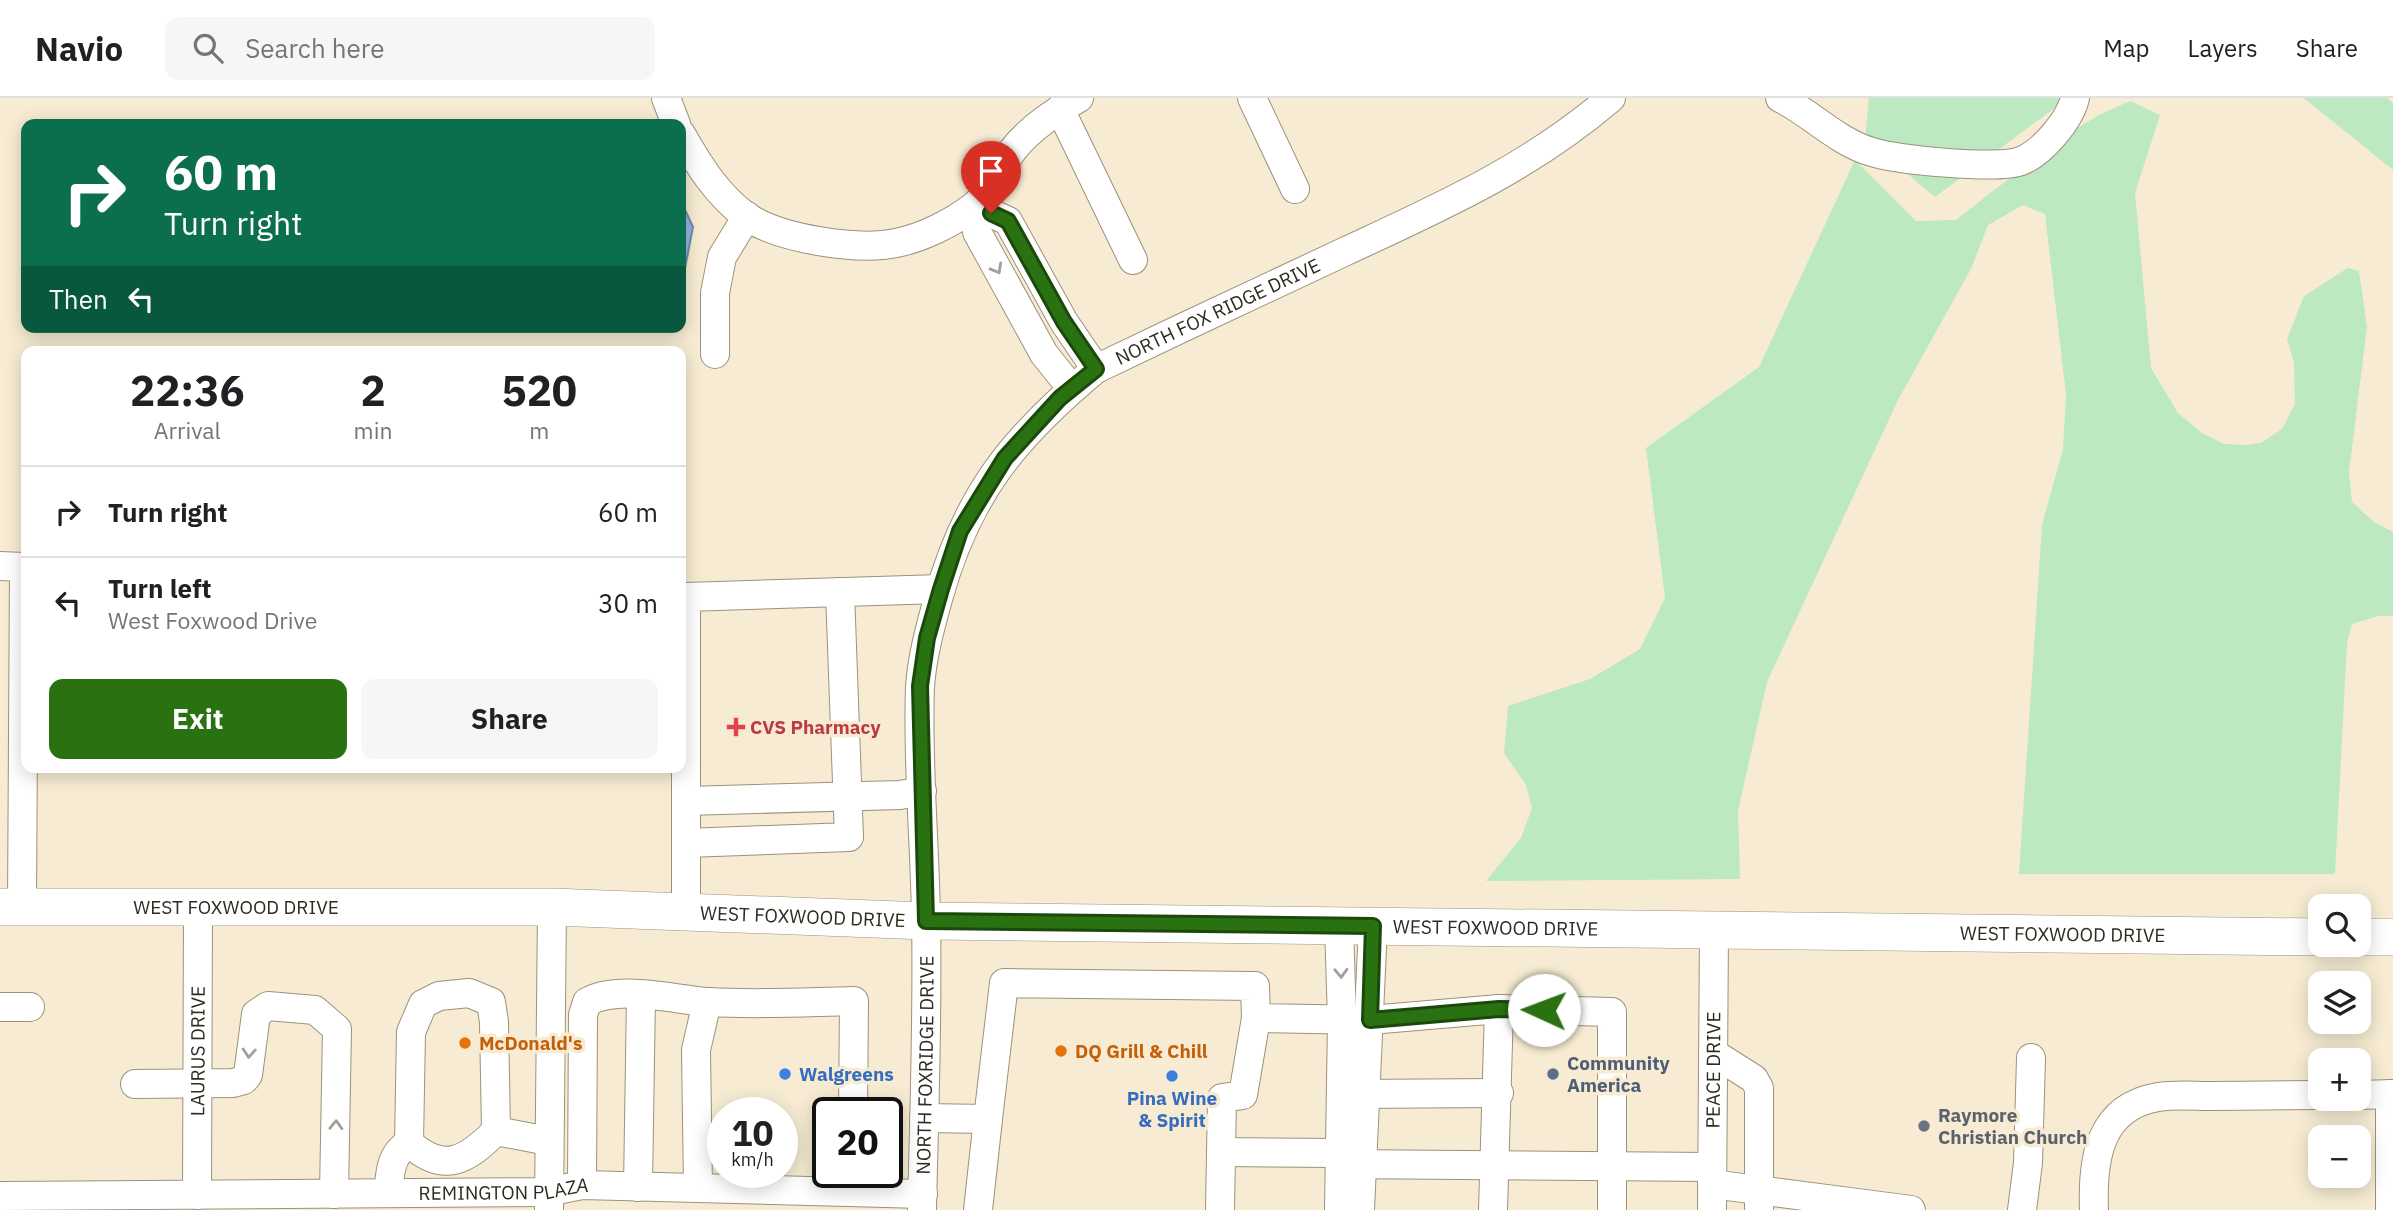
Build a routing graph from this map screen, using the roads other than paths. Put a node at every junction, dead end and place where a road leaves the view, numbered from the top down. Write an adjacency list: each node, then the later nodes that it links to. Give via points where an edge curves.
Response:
1 (666, 98): 7 (street)
2 (1252, 98): 9 (street)
3 (1611, 98): 14 (street, NORTH FOX RIDGE DRIVE, via 1568,135 1467,194)
4 (1780, 98): 5 (street, via 1871,152 1997,164 2021,161 2044,144 2067,120)
5 (2075, 98)
6 (1070, 103): 10 (street, via 1014,148); 12 (street)
7 (674, 119)
8 (686, 143): 11 (street, via 703,174)
9 (1295, 189)
10 (975, 206): 11 (street, via 935,229 896,243 863,245 780,232); 14 (street, via 1008,221); 15 (street, one-way to 15, via 977,232 1044,354)
11 (747, 216): 13 (street, via 722,257 715,293)
12 (1133, 260)
13 (715, 354)
14 (1096, 369): 15 (street, NORTH FOX RIDGE DRIVE)
15 (1072, 389): 17 (street, NORTH FOX RIDGE DRIVE, via 1005,458 979,495 960,531)
16 (17, 567): 24 (street)
17 (941, 589): 18 (street); 19 (street, NORTH FOX RIDGE DRIVE, via 920,686)
18 (840, 592): 20 (street); 21 (street, via 686,597)
19 (922, 791): 20 (street); 27 (street, NORTH FOX RIDGE DRIVE)
20 (848, 796): 21 (street); 22 (street, via 849,837)
21 (686, 801): 22 (street)
22 (686, 844): 26 (street)
23 (552, 906): 25 (main road, WEST FOXWOOD DRIVE); 26 (main road, WEST FOXWOOD DRIVE); 53 (street)
24 (11, 907): 25 (main road, WEST FOXWOOD DRIVE)
25 (198, 908): 42 (street, LAURUS DRIVE)
26 (686, 912): 27 (main road, WEST FOXWOOD DRIVE)
27 (926, 921): 28 (main road, WEST FOXWOOD DRIVE); 50 (street, NORTH FOXRIDGE DRIVE)
28 (1356, 926): 29 (main road, WEST FOXWOOD DRIVE); 39 (street)
29 (1714, 930): 30 (main road, WEST FOXWOOD DRIVE); 40 (street, PEACE DRIVE)
30 (2308, 937)
31 (2371, 937): 32 (main road)
32 (2393, 937)
33 (641, 996): 34 (street); 59 (street, via 599,995 587,1002 583,1015); 60 (street)
34 (707, 1002): 49 (street, via 854,1001); 62 (street, via 696,1050)
35 (0, 1007): 36 (street)
36 (30, 1007)
37 (1499, 1009): 39 (street); 44 (street); 58 (street, via 1612,1012)
38 (1256, 1018): 39 (street); 51 (street, via 1255,986 1004,983); 55 (street, via 1243,1095 1222,1098)
39 (1356, 1020): 45 (street)
40 (1713, 1053): 61 (street, PEACE DRIVE); 68 (street, via 1759,1087)
41 (2031, 1058): 81 (street)
42 (197, 1083): 43 (street); 65 (street, one-way to 42, via 337,1030 315,1010 268,1006 256,1014 244,1080); 66 (street, LAURUS DRIVE)
43 (135, 1084)
44 (1499, 1093): 45 (street); 57 (street)
45 (1353, 1094): 56 (street)
46 (2392, 1094): 48 (street); 83 (street)
47 (2308, 1095): 82 (street, via 2160,1097 2128,1108 2106,1130 2099,1150)
48 (2371, 1095)
49 (853, 1097)
50 (924, 1118): 51 (street); 72 (street, NORTH FOXRIDGE DRIVE)
51 (988, 1119): 74 (street)
52 (496, 1131): 53 (street); 54 (street, via 469,1155 448,1161 431,1160); 54 (street, via 491,1002 469,993 439,996 423,1004 411,1032)
53 (548, 1140): 70 (street)
54 (409, 1143): 64 (street, via 401,1147 393,1162)
55 (1221, 1152): 56 (street); 75 (street)
56 (1347, 1160): 57 (street); 76 (street); 77 (street)
57 (1496, 1166): 58 (street); 78 (street)
58 (1614, 1166): 61 (street); 79 (street)
59 (582, 1185): 60 (street, REMINGTON PLAZA); 70 (street, REMINGTON PLAZA)
60 (638, 1187): 62 (street, REMINGTON PLAZA)
61 (1712, 1187): 68 (street)
62 (698, 1188): 63 (street, REMINGTON PLAZA)
63 (853, 1192): 72 (street, REMINGTON PLAZA)
64 (389, 1193): 65 (street, REMINGTON PLAZA); 69 (street, REMINGTON PLAZA)
65 (334, 1194): 71 (street, REMINGTON PLAZA)
66 (197, 1195): 71 (street, REMINGTON PLAZA); 73 (street, REMINGTON PLAZA)
67 (0, 1196): 73 (street, REMINGTON PLAZA)
68 (1759, 1200): 80 (street)
69 (484, 1201): 70 (street, REMINGTON PLAZA)
70 (548, 1201)
71 (302, 1202)
72 (923, 1202)
73 (150, 1203)
74 (978, 1210)
75 (1220, 1210)
76 (1339, 1210)
77 (1360, 1210)
78 (1493, 1210)
79 (1612, 1210)
80 (1910, 1210)
81 (2022, 1210)
82 (2094, 1210)
83 (2390, 1210)

